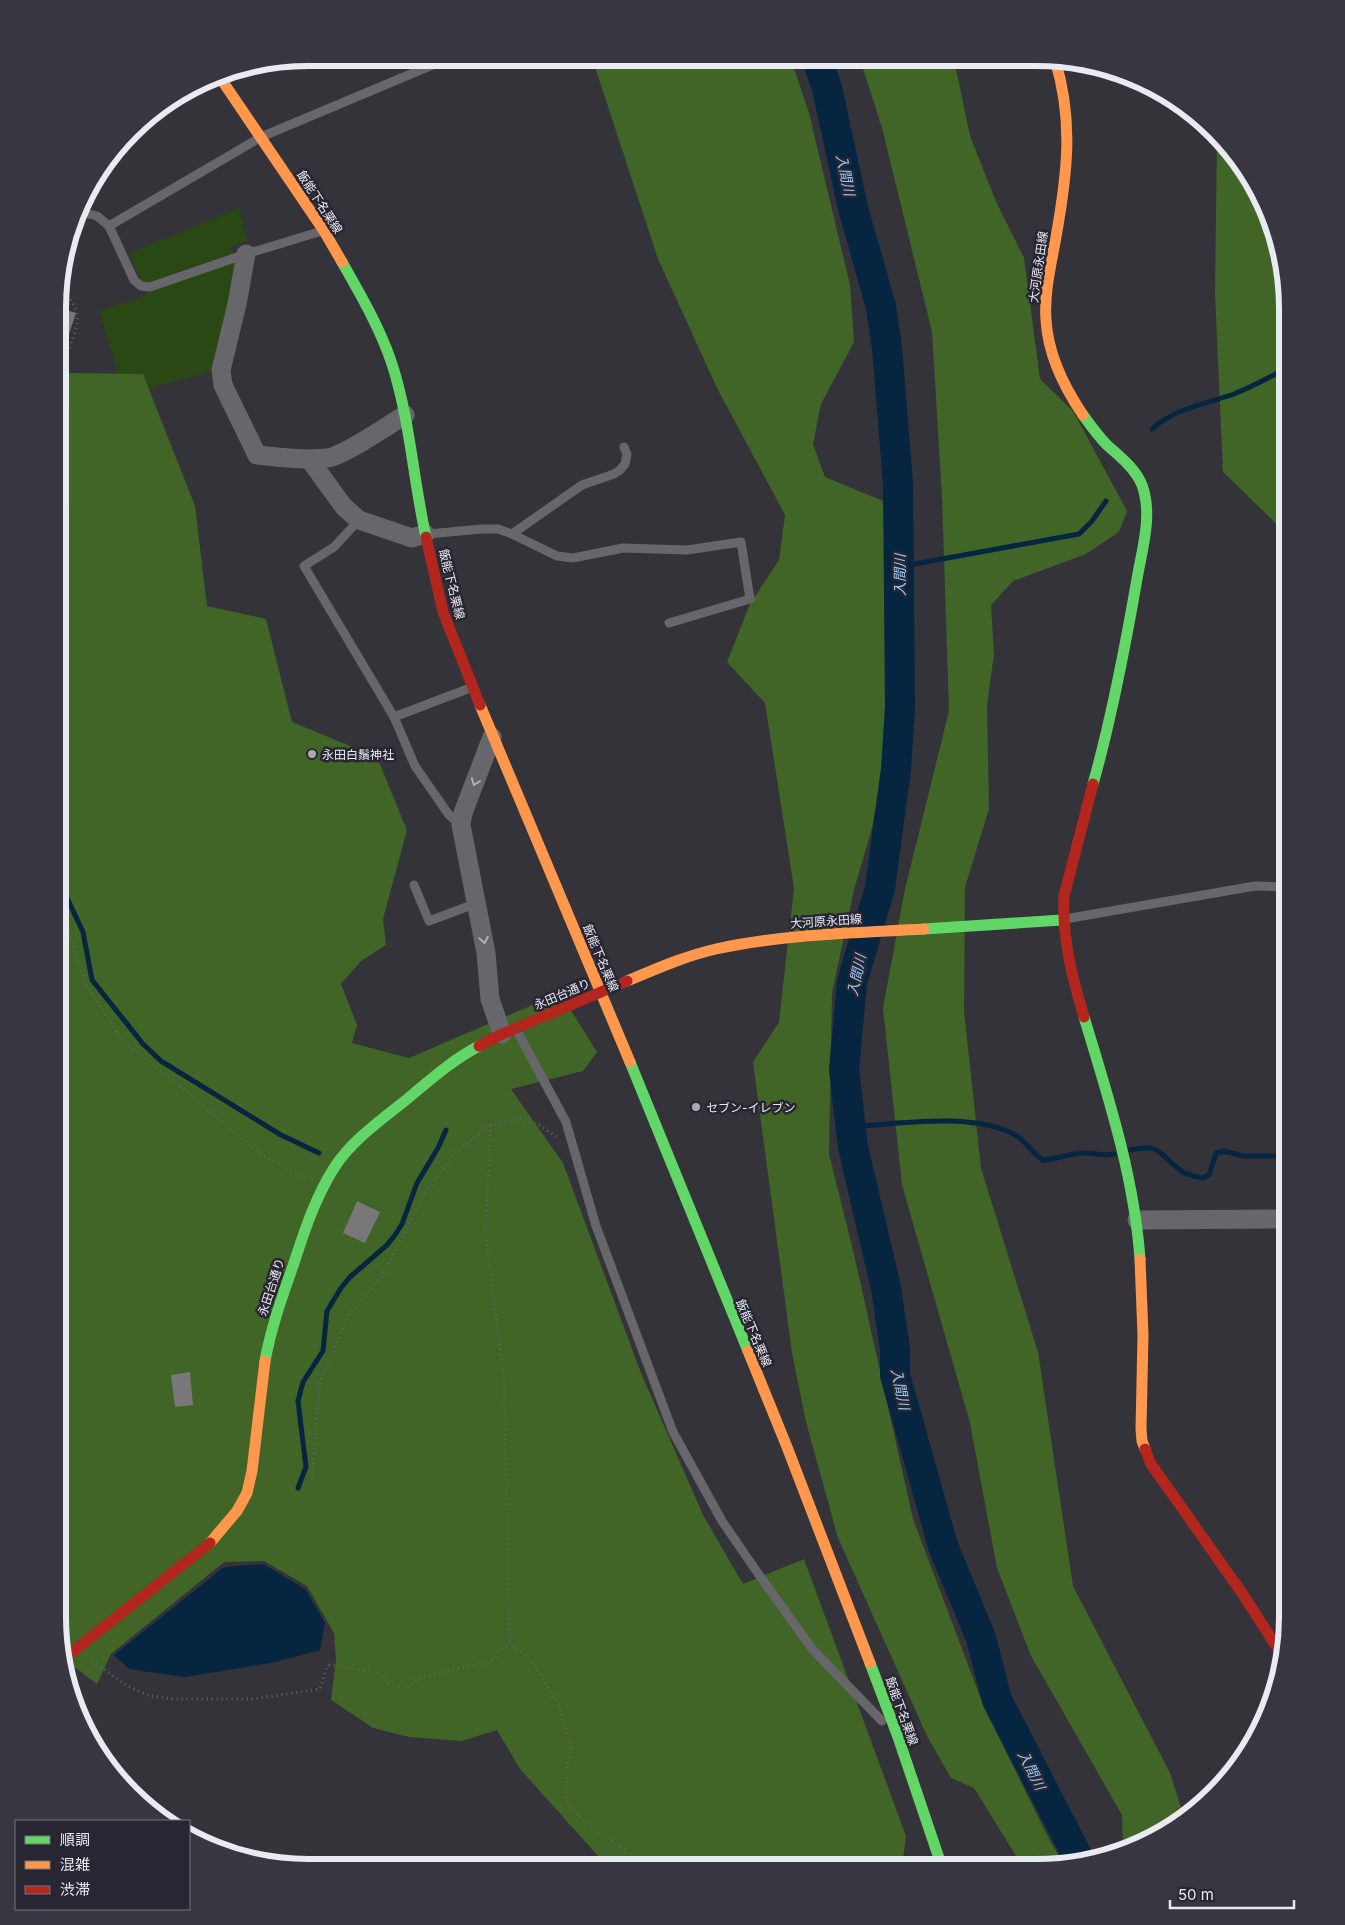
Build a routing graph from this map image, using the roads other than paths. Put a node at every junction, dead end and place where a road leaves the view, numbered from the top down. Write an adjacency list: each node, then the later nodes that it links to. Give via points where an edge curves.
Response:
1 (430, 66): 4 (lane)
2 (1057, 67): 23 (street, 大河原永田線, via 1068,122 1068,150 1063,201 1046,292 1046,323 1061,376 1081,413 1134,471 1145,498 1145,532 1113,709 1068,875)
3 (223, 82): 4 (street, 飯能下名栗線)
4 (261, 138): 6 (lane); 7 (street, 飯能下名栗線)
5 (86, 213): 6 (lane, via 97,216)
6 (109, 226): 8 (lane, via 134,280 141,286 150,286)
7 (324, 231): 8 (lane); 9 (street, 飯能下名栗線, via 370,311 391,360)
8 (246, 254): 11 (street, via 221,370 223,385 257,455)
9 (404, 415): 11 (street, via 329,458); 13 (street, 飯能下名栗線)
10 (624, 447): 14 (lane, via 627,454 620,470 582,485)
11 (309, 459): 12 (street, via 344,507)
12 (358, 520): 13 (street, via 412,538); 17 (lane, via 334,547 304,566)
13 (425, 534): 14 (lane, via 498,529); 16 (street, 飯能下名栗線, via 443,612)
14 (512, 534): 15 (lane, via 557,556 573,558 623,548 687,550 741,542 750,599)
15 (670, 622)
16 (472, 687): 17 (lane); 18 (street, 飯能下名栗線)
17 (394, 717): 19 (lane, via 415,766 449,815)
18 (492, 737): 19 (street, one-way to 19); 24 (street, 飯能下名栗線)
19 (461, 825): 22 (street)
20 (414, 885): 22 (lane, via 428,921)
21 (1279, 887): 23 (lane, via 1255,886)
22 (477, 903): 25 (street, one-way to 25, via 490,999)
23 (1062, 920): 24 (street, 大河原永田線, via 792,937 716,949 676,961); 26 (street, 大河原永田線, via 1073,979 1119,1136)
24 (601, 992): 25 (street, 永田台通り); 30 (street, 飯能下名栗線, via 787,1447)
25 (509, 1032): 29 (street, 永田台通り, via 449,1065 380,1121 335,1166 311,1213 270,1334 247,1493 237,1511 208,1546); 30 (lane, via 566,1122 596,1226 673,1432 722,1521 814,1650)
26 (1137, 1220): 27 (street); 28 (street, 大河原永田線, via 1143,1284 1141,1429 1146,1455)
27 (1279, 1220)
28 (1277, 1647)
29 (69, 1654)
30 (898, 1738): 31 (street, 飯能下名栗線)
31 (939, 1859)

